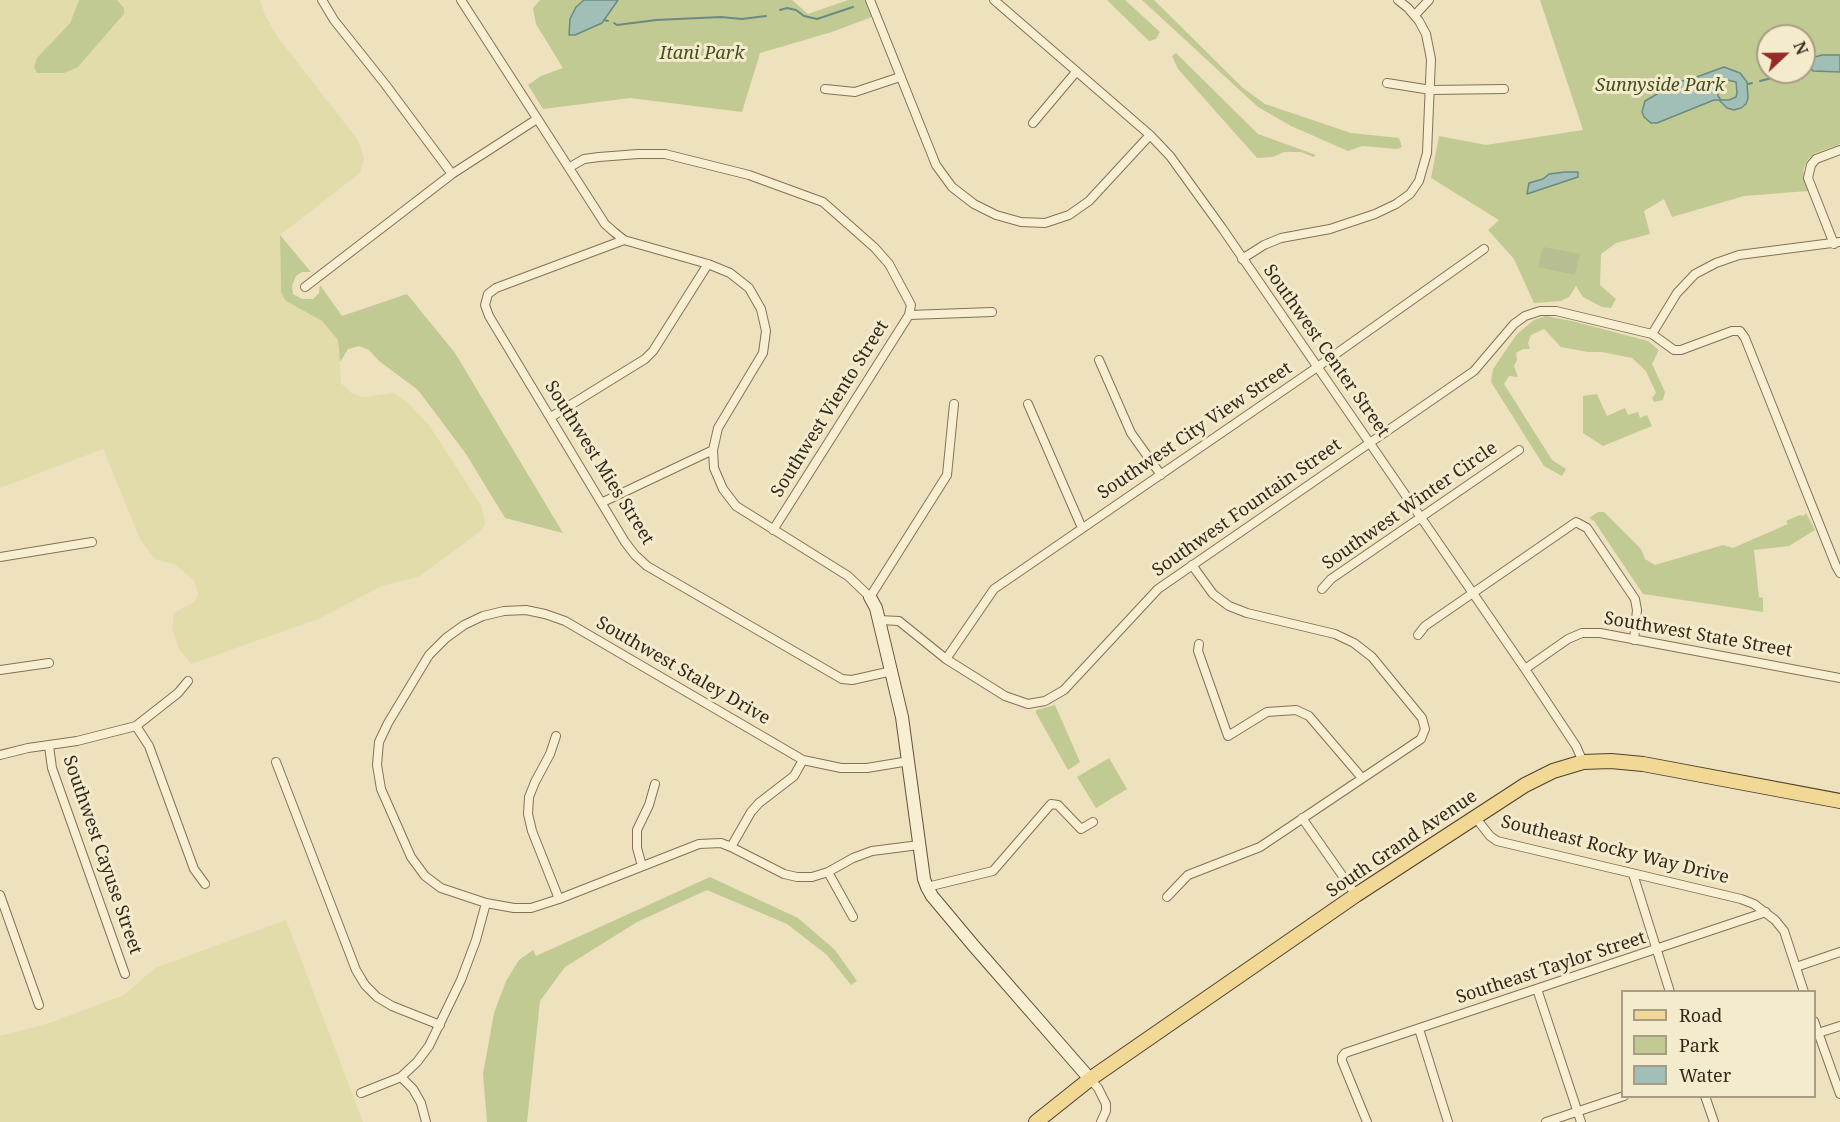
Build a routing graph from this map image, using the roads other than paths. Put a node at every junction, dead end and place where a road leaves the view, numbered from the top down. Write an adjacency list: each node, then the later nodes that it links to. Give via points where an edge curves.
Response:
1 (322, 0): 19 (street)
2 (461, 0): 14 (street)
3 (870, 0): 9 (street)
4 (994, 0): 8 (street, Southwest Center Street)
5 (1398, 0): 7 (street)
6 (1429, 0): 7 (street)
7 (1415, 15): 13 (street, via 1428,43)
8 (1076, 72): 15 (street); 16 (street, Southwest Center Street)
9 (900, 77): 11 (street, via 855,92); 16 (street, via 936,165 952,187 974,204 1021,222 1045,223 1068,215 1089,201)
10 (1387, 83): 13 (street)
11 (825, 89)
12 (1504, 89): 13 (street)
13 (1431, 90): 23 (street, via 1424,166 1410,194 1375,214 1330,229 1281,238)
14 (537, 119): 18 (street); 19 (street)
15 (1033, 123)
16 (1150, 135): 23 (street, Southwest Center Street, via 1170,156)
17 (1840, 150): 21 (street, via 1816,159 1808,177)
18 (570, 167): 20 (street, via 605,224); 27 (street, via 598,156 665,154 749,175 823,202 889,264 910,305)
19 (452, 174): 25 (street)
20 (624, 240): 24 (street); 33 (street, Southwest Mies Street, via 488,294 485,305 489,316)
21 (1837, 243): 28 (street, via 1739,255 1716,263 1695,274 1677,293)
22 (1484, 249): 30 (street, Southwest City View Street)
23 (1242, 259): 30 (street, Southwest Center Street)
24 (708, 264): 33 (street, via 645,359); 35 (street, via 730,273 749,288 761,309 766,331 763,352 718,428)
25 (305, 287)
26 (992, 312): 27 (street, Southwest Viento Street)
27 (909, 315): 41 (street, Southwest Viento Street)
28 (1652, 334): 34 (street, Southwest Fountain Street, via 1556,311 1525,315 1474,371); 45 (street, Southwest Fountain Street, via 1680,350 1740,331)
29 (1099, 360): 37 (street, via 1131,433)
30 (1316, 368): 34 (street, Southwest Center Street); 37 (street, Southwest City View Street)
31 (954, 404): 48 (street, via 947,475)
32 (1028, 404): 40 (street)
33 (551, 417): 38 (street, Southwest Mies Street)
34 (1369, 443): 39 (street, Southwest Center Street); 44 (street, Southwest Fountain Street)
35 (713, 450): 38 (street); 41 (street, via 714,468 723,489 736,506)
36 (1519, 450): 39 (street, Southwest Winter Circle)
37 (1161, 475): 40 (street, Southwest City View Street)
38 (603, 502): 57 (street, Southwest Mies Street, via 630,549 647,566 842,679)
39 (1422, 518): 46 (street, Southwest Winter Circle); 47 (street, Southwest Center Street)
40 (1082, 528): 53 (street, Southwest City View Street, via 994,589)
41 (773, 530): 48 (street, via 848,576)
42 (92, 542): 43 (street)
43 (0, 557)
44 (1192, 565): 53 (street, Southwest Fountain Street, via 1158,588 1064,690 1045,701 1016,701); 68 (street, via 1213,594 1229,606 1335,634 1354,643 1372,657 1422,717 1425,729 1420,739)
45 (1840, 573)
46 (1322, 589)
47 (1472, 593): 50 (street); 51 (street, via 1576,522 1587,528 1635,599); 55 (street, Southwest Center Street)
48 (870, 597): 49 (street)
49 (879, 620): 53 (street, Southwest Fountain Street, via 898,621); 57 (street)
50 (1418, 635)
51 (1634, 640): 55 (street, Southwest State Street, via 1582,633); 58 (street, Southwest State Street)
52 (1199, 644): 68 (street, via 1198,651 1228,736 1267,712 1296,710 1310,716)
53 (946, 659)
54 (48, 663): 56 (street)
55 (1525, 669): 67 (street, Southwest Center Street)
56 (0, 670)
57 (892, 671): 65 (street)
58 (1840, 678)
59 (188, 681): 60 (street)
60 (136, 726): 62 (street); 79 (street, via 149,746 194,869)
61 (555, 736): 84 (street, via 529,797 528,814)
62 (49, 746): 63 (street); 91 (street, Southwest Cayuse Street, via 52,768)
63 (0, 755)
64 (803, 760): 65 (street, Southwest Staley Drive, via 841,768); 75 (street, via 794,776 751,812); 85 (street, Southwest Staley Drive, via 565,621 526,610 504,610 483,616 446,638 429,655 388,723 379,742 376,765 381,789 411,857 425,876 441,888)
65 (909, 761): 74 (street)
66 (276, 762): 96 (street, via 365,985 392,1006)
67 (1583, 762): 70 (main road, South Grand Avenue, via 1643,764); 71 (main road, South Grand Avenue, via 1525,785)
68 (1362, 778): 72 (street)
69 (655, 784): 76 (street, via 637,830)
70 (1840, 801)
71 (1475, 817): 78 (street, Southeast Rocky Way Drive, via 1497,841); 82 (main road, South Grand Avenue)
72 (1302, 818): 82 (street); 83 (street, via 1260,847 1188,875)
73 (1094, 822): 80 (street, via 1081,829 1058,805 1051,804 993,871)
74 (919, 845): 77 (street, via 872,851); 80 (street)
75 (731, 847): 76 (street, Southwest Staley Drive, via 721,843 699,844); 77 (street, via 797,878)
76 (642, 866): 84 (street, Southwest Staley Drive)
77 (828, 872): 87 (street)
78 (1633, 874): 86 (street, Southeast Rocky Way Drive, via 1741,899); 88 (street)
79 (205, 884)
80 (927, 887): 101 (street)
81 (0, 895): 95 (street)
82 (1356, 895): 101 (main road, South Grand Avenue)
83 (1167, 897)
84 (559, 899): 85 (street, Southwest Staley Drive, via 531,908)
85 (486, 903): 96 (street, via 461,980)
86 (1766, 912): 88 (street, Southeast Taylor Street); 90 (street, Southeast Rocky Way Drive, via 1784,931)
87 (853, 917)
88 (1656, 950): 92 (street, Southeast Taylor Street); 93 (street)
89 (1840, 952): 90 (street)
90 (1796, 967): 94 (street, Southeast Rocky Way Drive)
91 (125, 974)
92 (1537, 989): 98 (street, Southeast Taylor Street); 106 (street)
93 (1669, 990)
94 (1803, 990)
95 (39, 1005)
96 (440, 1025): 100 (street, via 429,1047)
97 (1840, 1026): 99 (street)
98 (1419, 1029): 110 (street, Southeast Taylor Street, via 1342,1057); 111 (street)
99 (1816, 1034): 103 (street)
100 (401, 1077): 102 (street); 107 (street, via 421,1103)
101 (1090, 1079): 108 (main road, South Grand Avenue); 109 (street, via 1106,1104)
102 (361, 1093)
103 (1840, 1094)
104 (1621, 1097): 106 (street)
105 (1707, 1098): 114 (street)
106 (1577, 1112): 112 (street); 113 (street)
107 (426, 1122)
108 (1036, 1122)
109 (1101, 1122)
110 (1367, 1122)
111 (1448, 1122)
112 (1546, 1122)
113 (1581, 1122)
114 (1714, 1122)

